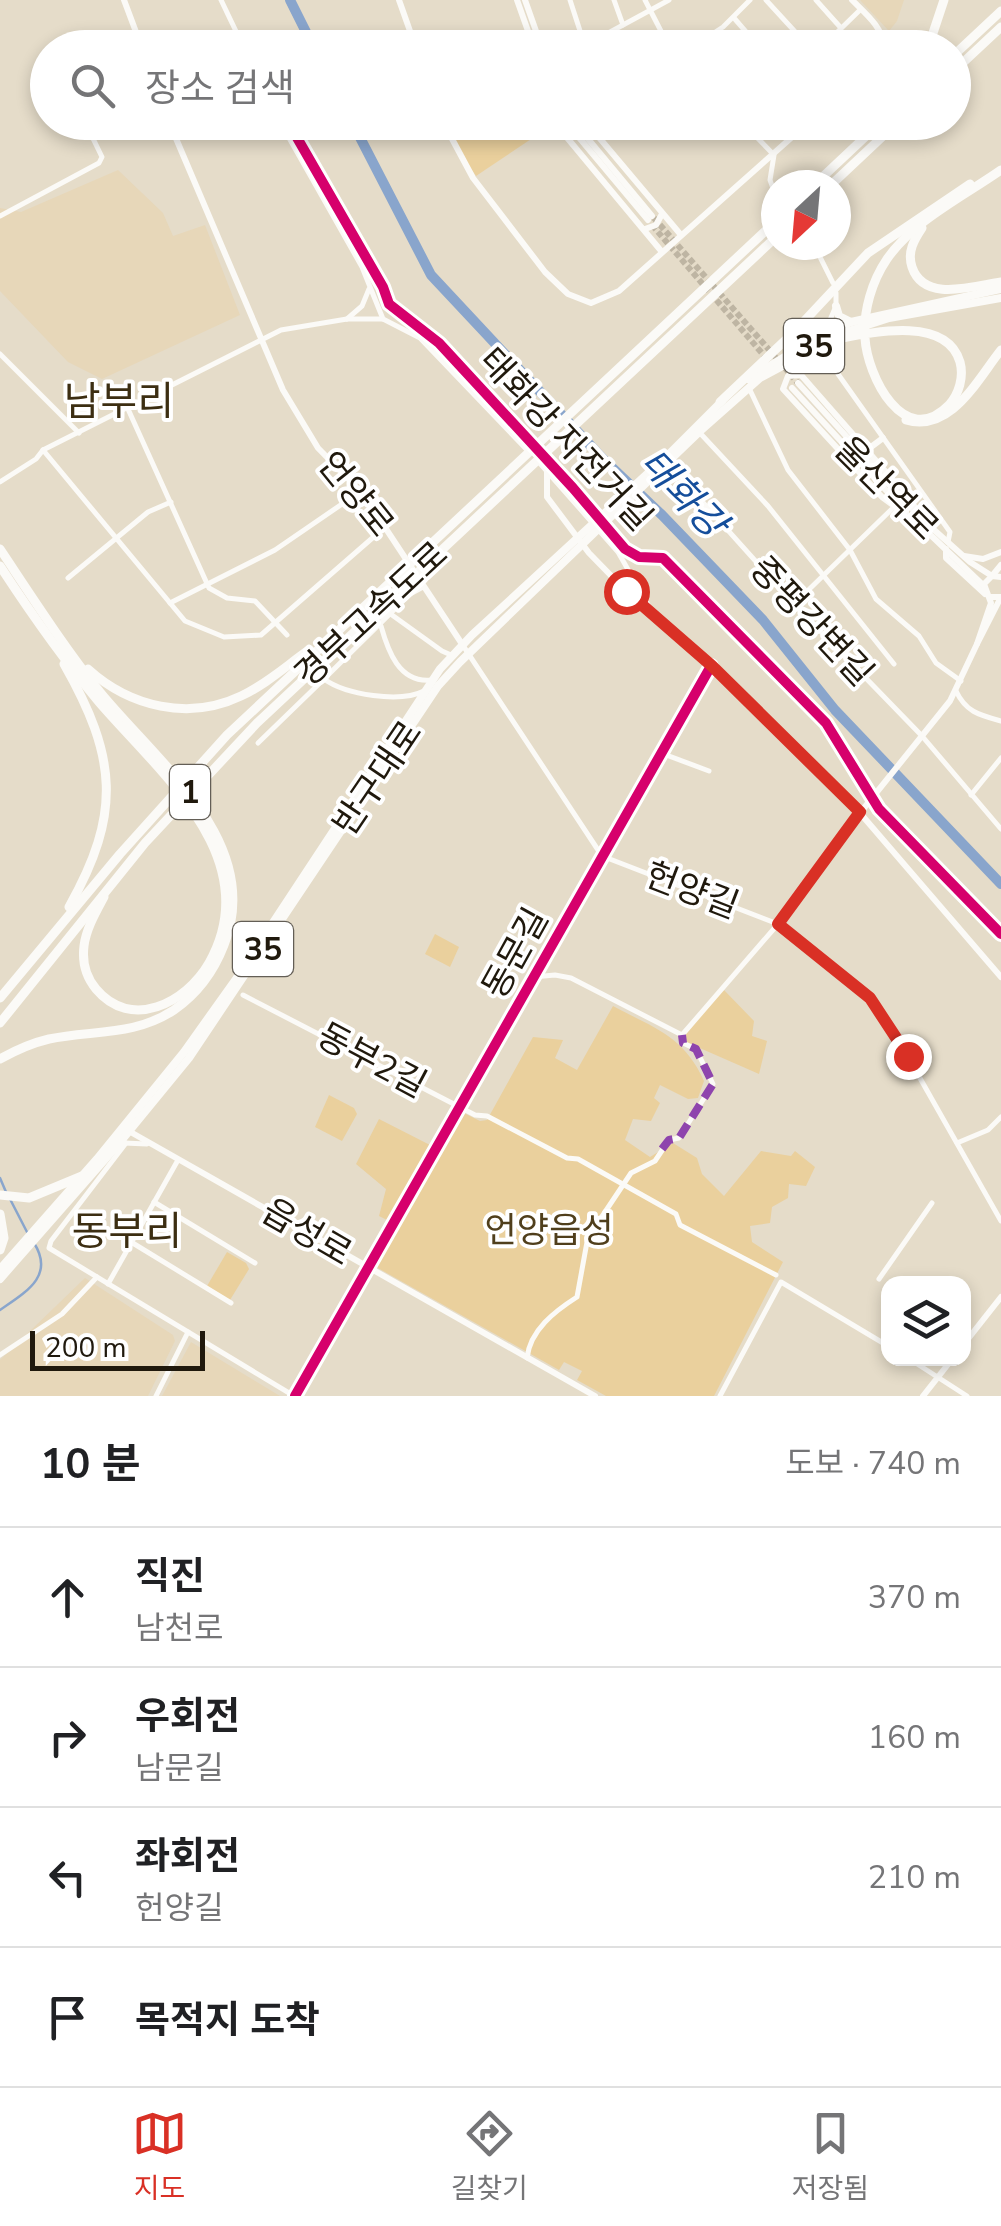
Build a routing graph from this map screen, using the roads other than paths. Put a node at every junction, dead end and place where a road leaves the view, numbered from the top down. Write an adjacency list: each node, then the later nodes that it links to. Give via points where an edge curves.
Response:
1 (124, 0): 22 (main road)
2 (221, 0): 23 (street)
3 (399, 0): 24 (main road)
4 (516, 0): 25 (main road)
5 (525, 0): 26 (main road)
6 (570, 0): 27 (street)
7 (614, 0): 19 (street)
8 (646, 0): 16 (street)
9 (669, 0): 16 (street)
10 (750, 0): 18 (street)
11 (766, 0): 32 (street)
12 (816, 0): 21 (street)
13 (852, 0): 15 (main road)
14 (944, 0): 34 (highway)
15 (861, 9): 21 (street); 33 (main road)
16 (650, 11): 19 (street); 29 (street)
17 (1001, 11): 35 (highway)
18 (734, 18): 30 (street); 31 (street)
19 (622, 25): 28 (street)
20 (1001, 27): 36 (highway)
21 (842, 28)
22 (136, 30)
23 (235, 30)
24 (410, 30)
25 (527, 30)
26 (536, 30)
27 (580, 30)
28 (613, 30)
29 (661, 30)
30 (722, 30)
31 (744, 30)
32 (794, 30)
33 (879, 30)
34 (934, 30)
35 (971, 40)
36 (971, 55)
37 (95, 140): 55 (street, via 99,163)
38 (176, 140): 74 (main road, 언양로)
39 (290, 140): 65 (street)
40 (453, 140): 62 (main road, via 473,178 568,294 591,303 619,291)
41 (566, 140): 58 (main road)
42 (582, 140): 43 (main road, via 650,218)
43 (588, 140)
44 (601, 140): 54 (main road)
45 (759, 140): 49 (street)
46 (789, 140): 49 (main road)
47 (863, 140): 52 (highway)
48 (879, 140): 53 (highway)
49 (774, 155): 51 (street); 60 (main road)
50 (1001, 167): 56 (highway); 57 (highway)
51 (772, 170)
52 (830, 170)
53 (847, 170)
54 (662, 214): 58 (main road); 60 (main road)
55 (0, 216)
56 (930, 219): 66 (highway, via 910,254 923,282 944,290); 70 (highway, via 890,255)
57 (914, 222): 70 (highway, via 878,263); 81 (highway, via 868,253)
58 (644, 229): 62 (main road)
59 (761, 234): 122 (highway, 경부고속도로 / 1)
60 (681, 235): 62 (main road)
61 (761, 250): 148 (highway, 경부고속도로 / 1, via 257,723)
62 (662, 252)
63 (822, 260): 64 (street)
64 (833, 283)
65 (370, 286): 71 (street); 72 (street)
66 (1001, 286): 73 (main road, 35)
67 (836, 293): 69 (street)
68 (1001, 298): 75 (main road, 35, via 889,318)
69 (836, 306): 73 (main road); 75 (street)
70 (864, 308): 76 (highway)
71 (348, 319): 72 (street); 74 (street)
72 (383, 319): 89 (street, via 420,338)
73 (851, 322): 75 (main road, 35)
74 (263, 338): 82 (street); 92 (main road, 언양로, via 305,430)
75 (823, 338): 76 (highway, via 932,334 959,360 956,395 936,414 902,412 878,386); 79 (main road, 35); 85 (street, 울산역로, via 838,374)
76 (864, 350): 77 (highway, via 870,383 886,408 925,423 952,410)
77 (1001, 350)
78 (0, 354): 84 (street)
79 (747, 383): 81 (main road, 35); 83 (main road, 35); 102 (street, via 788,470)
80 (795, 385): 96 (main road, 울산역로, via 881,488)
81 (720, 402): 83 (main road, 35)
82 (128, 409): 84 (street); 94 (street)
83 (697, 430): 88 (main road, 35); 107 (street)
84 (79, 432): 86 (street)
85 (883, 438): 87 (main road); 91 (street, 울산역로)
86 (43, 450): 90 (street); 98 (street)
87 (867, 450): 93 (main road); 95 (main road, via 800,374 788,376 783,389)
88 (663, 463): 99 (main road, 반구대로 / 35); 115 (street, 중평강변길)
89 (547, 471): 99 (main road, via 547,496); 117 (street, via 618,552)
90 (0, 482)
91 (917, 484): 93 (street); 100 (street, 울산역로, via 950,532)
92 (361, 491): 97 (main road, 언양로); 110 (street, via 275,550)
93 (906, 495): 95 (street); 96 (main road)
94 (171, 502): 98 (street); 110 (street)
95 (895, 506): 96 (main road); 102 (street)
96 (923, 523): 100 (main road, 울산역로)
97 (385, 527): 111 (main road, 언양로); 119 (street)
98 (114, 540): 109 (street); 114 (street)
99 (579, 542): 117 (main road); 124 (main road, 반구대로 / 35); 127 (main road, 반구대로 / 35)
100 (947, 545): 104 (main road, 울산역로); 112 (main road, 울산역로)
101 (0, 549): 126 (highway)
102 (850, 550): 107 (street); 133 (street, via 876,599)
103 (1001, 552): 104 (main road, via 983,560)
104 (963, 556): 108 (main road, 울산역로)
105 (1001, 564): 108 (main road)
106 (0, 566): 121 (highway)
107 (823, 576): 115 (street); 129 (street)
108 (996, 576): 112 (main road)
109 (68, 578)
110 (207, 585): 114 (street); 119 (street, via 226,598 255,601)
111 (424, 587): 118 (street); 124 (main road, 언양로)
112 (987, 593): 113 (main road); 125 (main road)
113 (1001, 597): 116 (main road)
114 (170, 604): 119 (street, via 196,628 224,637 261,635)
115 (794, 604): 137 (street, 중평강변길)
116 (998, 609): 125 (main road)
117 (652, 611): 130 (main road)
118 (390, 614): 120 (street); 128 (street)
119 (276, 624): 123 (street)
120 (380, 624): 131 (street); 132 (street, via 398,666)
121 (43, 627): 142 (highway, via 100,703); 150 (highway, via 93,720 107,794 92,861)
122 (340, 627): 126 (highway, via 253,690 194,708 128,696); 150 (highway, 경부고속도로 / 1, via 168,798)
123 (287, 635)
124 (462, 644): 127 (street, 헌양길); 128 (main road, 반구대로 / 35)
125 (977, 644): 133 (main road)
126 (69, 648): 142 (highway)
127 (468, 654): 147 (street, 헌양길); 160 (main road, 반구대로 / 35, via 438,686 197,1046)
128 (451, 655): 132 (main road, 반구대로 / 35)
129 (894, 664)
130 (712, 666): 139 (main road, 동문길); 144 (main road)
131 (324, 679): 134 (street, via 382,696); 138 (street)
132 (431, 680): 134 (main road, 반구대로 / 35)
133 (960, 681): 135 (main road)
134 (424, 691): 160 (main road, 반구대로 / 35, via 236,978)
135 (956, 691): 136 (street, via 974,713); 137 (main road)
136 (1001, 721)
137 (920, 739): 143 (street, 중평강변길); 144 (main road)
138 (258, 743)
139 (661, 753): 141 (street); 147 (main road, 동문길)
140 (1001, 758): 143 (street)
141 (710, 771)
142 (174, 779): 145 (highway)
143 (970, 795): 146 (street, 중평강변길)
144 (860, 812): 149 (street); 152 (main road)
145 (200, 815): 148 (highway, via 221,873 222,928 203,972 184,994 156,1008 114,1004 86,970 88,931); 157 (highway, via 224,856 232,910 224,948 201,986 148,1024 49,1039)
146 (1001, 829)
147 (602, 856): 149 (street, 헌양길); 151 (main road, 동문길)
148 (120, 872): 155 (highway, 경부고속도로 / 1)
149 (778, 924): 156 (street); 162 (street, 헌양길, via 870,998)
150 (39, 953): 154 (highway, 경부고속도로 / 1)
151 (532, 977): 156 (street, via 571,978); 158 (main road, 동문길)
152 (1001, 977)
153 (243, 994): 158 (street, 동부2길)
154 (0, 998)
155 (0, 1023)
156 (682, 1035): 167 (street, via 714,1084 678,1138)
157 (0, 1059)
158 (458, 1106): 167 (street, 동부2길); 178 (main road, 동문길)
159 (1001, 1117): 162 (street)
160 (126, 1129): 163 (main road, 읍성로); 164 (main road, 반구대로 / 35); 166 (main road, 반구대로 / 35)
161 (126, 1142): 163 (street); 164 (street); 181 (street, via 49,1248)
162 (957, 1143): 172 (street, 헌양길)
163 (154, 1145): 165 (main road, 읍성로)
164 (113, 1150): 173 (main road, 반구대로 / 35)
165 (178, 1159): 169 (street); 178 (main road, 읍성로)
166 (82, 1176): 168 (highway, via 40,1195); 173 (main road, 반구대로 / 35)
167 (624, 1185): 180 (street, 동부2길, via 676,1214 680,1225); 191 (street, via 587,1242 577,1297 552,1313)
168 (0, 1196)
169 (154, 1202): 174 (street); 177 (street)
170 (932, 1203): 183 (street)
171 (0, 1214): 176 (highway)
172 (1001, 1220)
173 (39, 1231): 175 (main road, 반구대로 / 35)
174 (131, 1242): 184 (street); 186 (street)
175 (28, 1243): 179 (main road, 반구대로 / 35); 182 (main road, 반구대로 / 35)
176 (0, 1250)
177 (254, 1263)
178 (366, 1266): 191 (main road, 읍성로); 196 (street)
179 (0, 1270)
180 (776, 1275)
181 (97, 1277): 184 (street); 190 (street, via 62,1314)
182 (0, 1279)
183 (879, 1279)
184 (108, 1284): 187 (street)
185 (1001, 1297): 188 (main road)
186 (231, 1303)
187 (188, 1332): 195 (street); 196 (street)
188 (971, 1335)
189 (881, 1342): 198 (street, via 781,1282)
190 (0, 1355)
191 (527, 1358): 197 (main road, 읍성로)
192 (921, 1366): 194 (street)
193 (946, 1366): 194 (main road)
194 (938, 1377): 199 (main road); 200 (street)
195 (156, 1396)
196 (294, 1396)
197 (595, 1396)
198 (720, 1396)
199 (923, 1396)
200 (968, 1396)

